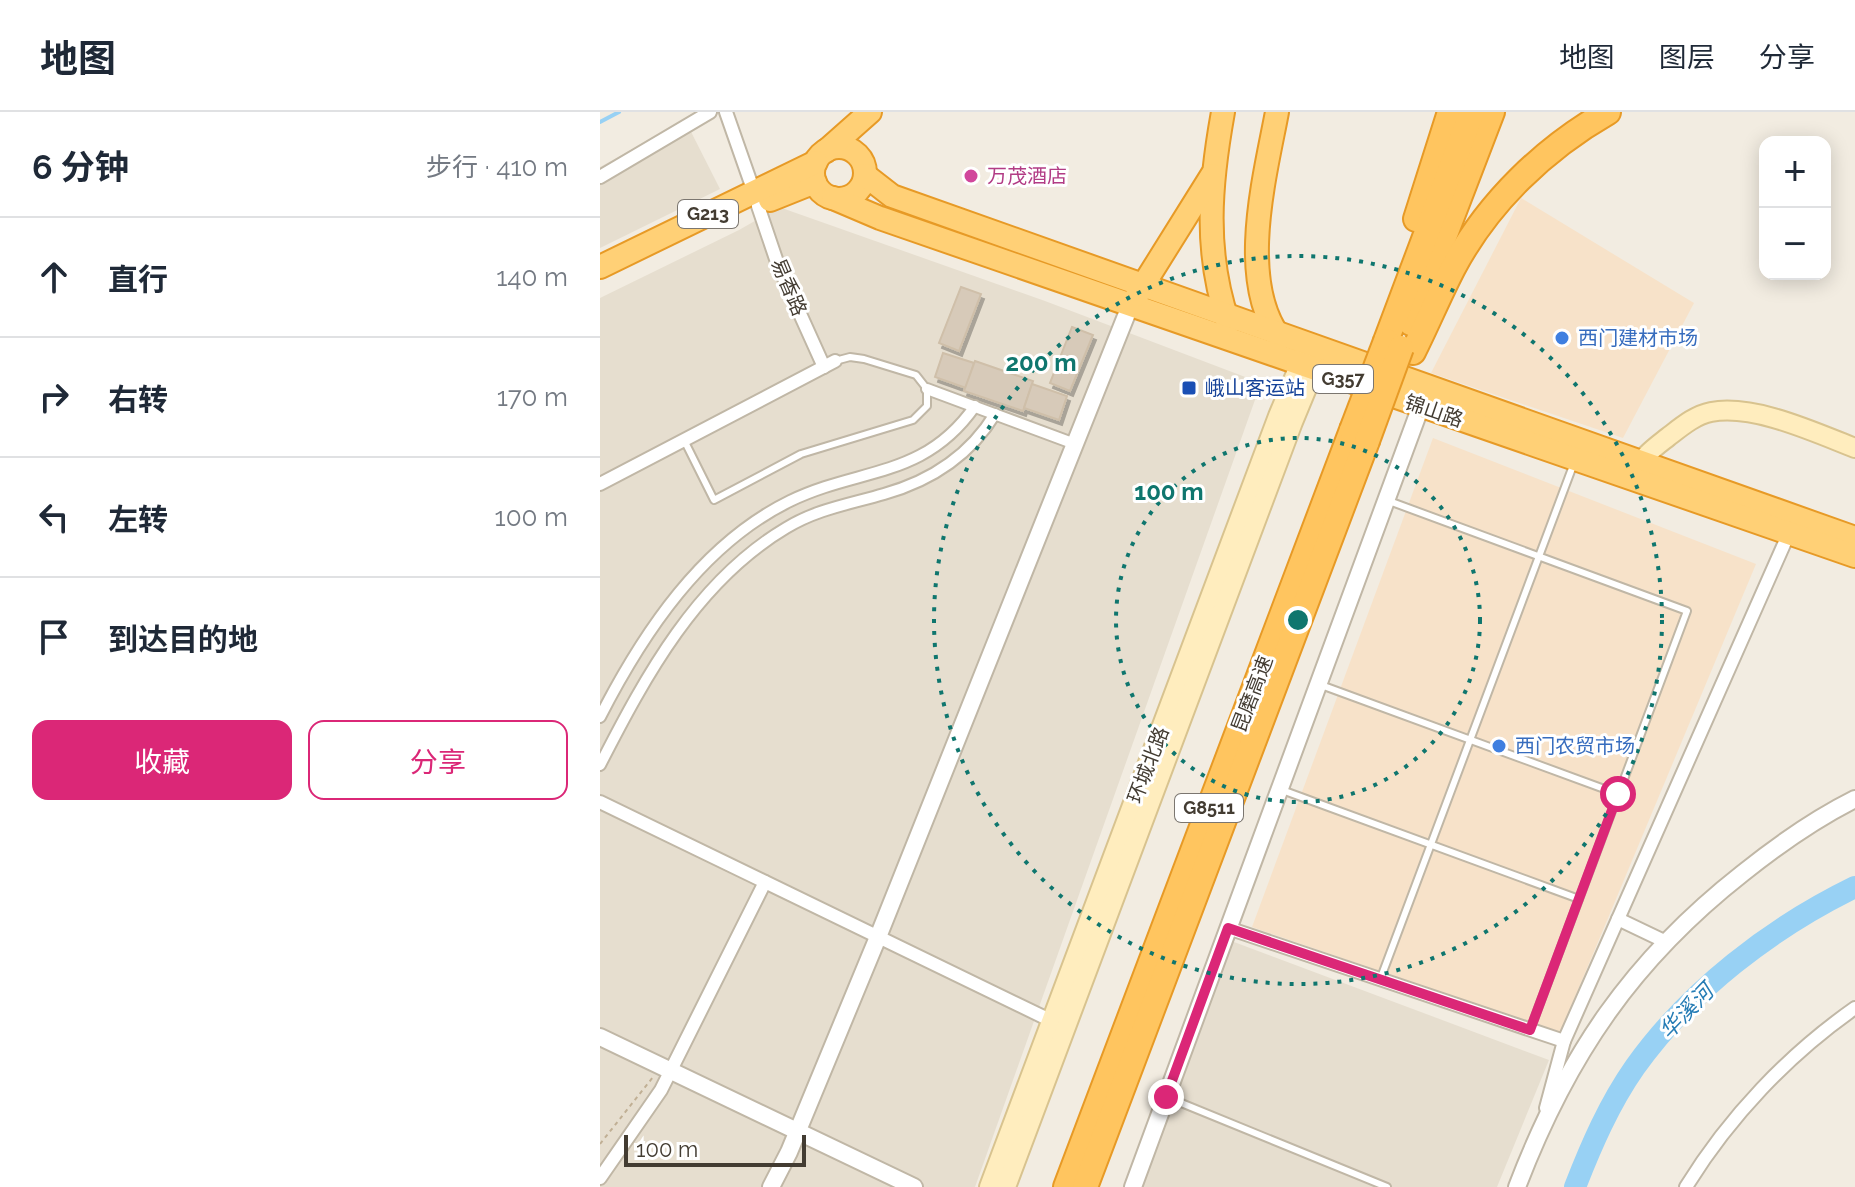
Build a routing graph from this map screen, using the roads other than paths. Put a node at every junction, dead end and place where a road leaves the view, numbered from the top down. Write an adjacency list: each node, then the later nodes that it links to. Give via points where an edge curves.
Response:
1 (710, 112): 13 (street)
2 (726, 112): 15 (street, 易香路)
3 (870, 112): 10 (highway, G213); 11 (highway, via 863,132)
4 (1223, 112): 12 (highway)
5 (1277, 112): 21 (highway, via 1256,244 1263,296)
6 (1450, 112): 23 (highway, via 1390,303)
7 (1472, 112): 23 (highway, 昆磨高速 / G8511)
8 (1492, 112): 23 (highway, 昆磨高速 / G8511)
9 (1608, 112): 23 (highway, via 1524,174 1476,232)
10 (819, 165): 11 (highway, G357, via 834,147 848,148); 14 (highway, G357, via 823,193); 15 (highway, G213)
11 (864, 168): 14 (highway, via 863,184 854,194); 18 (highway, 锦山路 / G357, via 892,196)
12 (1212, 174): 18 (highway); 20 (highway, via 1213,250)
13 (600, 177)
14 (833, 198): 19 (highway, 锦山路 / G357)
15 (756, 199): 16 (highway, G213); 17 (highway, G213); 25 (street, 易香路, via 778,265)
16 (600, 267)
17 (600, 283)
18 (1143, 285): 19 (highway); 20 (highway, 锦山路 / G357)
19 (1130, 306): 22 (highway, 锦山路 / G357); 32 (street)
20 (1225, 314): 21 (highway, 锦山路 / G357); 22 (highway)
21 (1276, 332): 24 (highway, 锦山路 / G357)
22 (1235, 342): 24 (highway, 锦山路 / G357)
23 (1400, 347): 30 (highway, 昆磨高速 / G8511, bridge)
24 (1311, 357): 27 (highway, 锦山路 / G357); 59 (main road, 环城北路)
25 (830, 364): 26 (lane, via 850,357 864,359 916,375); 31 (street)
26 (927, 389): 28 (street); 31 (lane, via 927,406 913,420 801,454 714,500)
27 (1424, 396): 34 (highway, 锦山路 / G357); 35 (highway, 锦山路 / G357); 37 (street)
28 (975, 406): 29 (street); 43 (street, via 953,432 919,457 799,497 731,540 701,567 656,624)
29 (995, 414): 32 (street); 45 (street, via 960,456 927,478 810,515 744,557 674,636)
30 (1364, 438): 72 (highway, 昆磨高速 / G8511); 73 (highway, 昆磨高速 / G8511)
31 (684, 440): 36 (street)
32 (1075, 444): 55 (street)
33 (1855, 448): 35 (main road, via 1732,410 1708,412 1688,422)
34 (1575, 459): 35 (highway, 锦山路 / G357); 41 (lane)
35 (1636, 470): 38 (highway, 锦山路 / G357); 39 (highway, 锦山路 / G357)
36 (600, 484)
37 (1386, 500): 41 (lane); 42 (street)
38 (1789, 533): 40 (highway, 锦山路 / G357); 53 (street)
39 (1855, 538)
40 (1855, 556)
41 (1539, 557): 44 (lane); 47 (lane, via 1687,611)
42 (1318, 683): 44 (lane); 46 (street)
43 (600, 717)
44 (1470, 740): 47 (lane); 50 (lane)
45 (600, 765)
46 (1280, 789): 50 (lane); 54 (street)
47 (1618, 794): 52 (lane)
48 (1855, 799): 56 (street, via 1760,860)
49 (600, 802): 51 (street)
50 (1431, 845): 52 (lane); 57 (lane)
51 (765, 882): 55 (street); 63 (street)
52 (1579, 899): 60 (lane)
53 (1618, 919): 56 (street); 62 (street)
54 (1228, 928): 57 (street); 64 (street)
55 (878, 937): 59 (street); 65 (street)
56 (1664, 941): 66 (street, via 1595,1030)
57 (1380, 980): 60 (street)
58 (1855, 1008): 77 (street, via 1757,1093)
59 (1059, 1025): 70 (main road, 环城北路); 71 (main road, 环城北路)
60 (1530, 1030): 62 (street)
61 (600, 1037): 63 (street)
62 (1564, 1041): 66 (street)
63 (667, 1069): 65 (street); 67 (street, via 645,1115)
64 (1166, 1097): 74 (street); 75 (lane)
65 (798, 1132): 68 (street); 69 (street)
66 (1537, 1140): 76 (street)
67 (600, 1178)
68 (771, 1187)
69 (914, 1187)
70 (989, 1187)
71 (1006, 1187)
72 (1066, 1187)
73 (1085, 1187)
74 (1133, 1187)
75 (1387, 1187)
76 (1517, 1187)
77 (1686, 1187)

